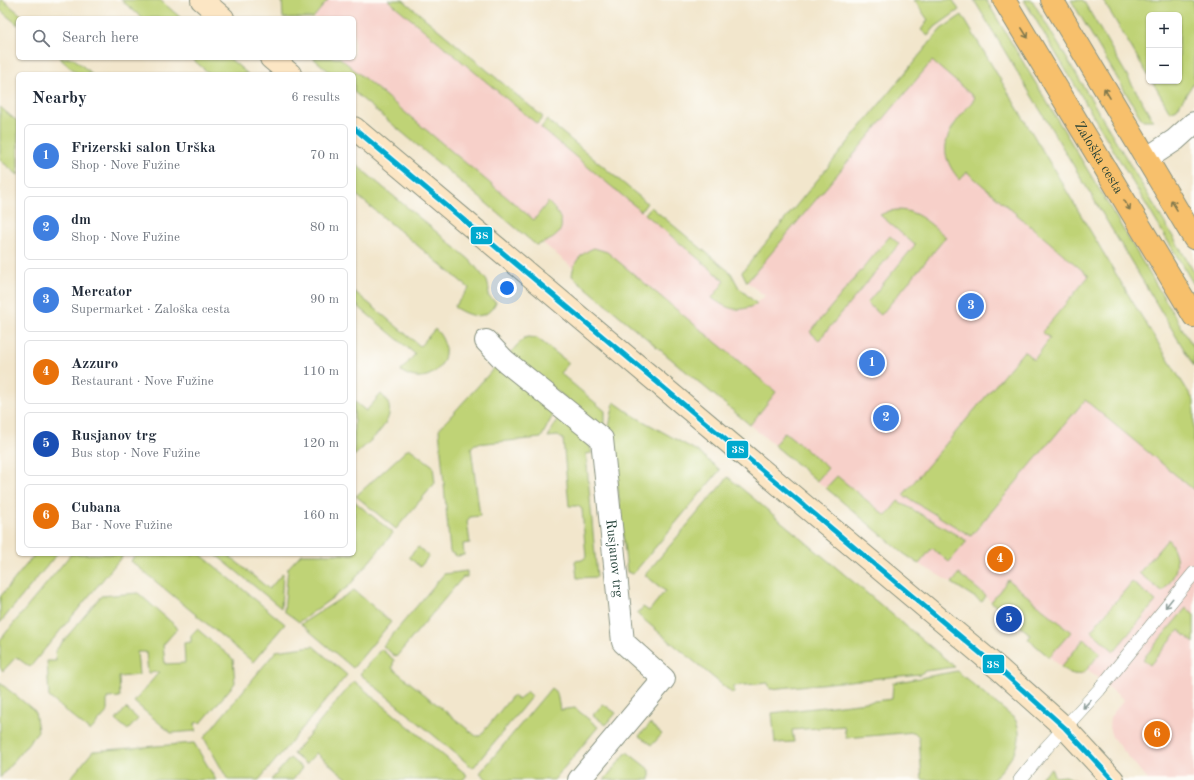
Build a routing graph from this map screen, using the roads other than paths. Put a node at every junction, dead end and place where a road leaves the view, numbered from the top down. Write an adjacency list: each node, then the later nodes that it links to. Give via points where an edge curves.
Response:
1 (1004, 0): 9 (main road, Zaloška cesta, one-way to 9)
2 (1052, 0): 7 (main road, one-way to 2)
3 (273, 60): 4 (street)
4 (288, 72)
5 (1194, 122): 7 (street, via 1175,140)
6 (356, 130): 12 (street, via 992,663)
7 (1146, 159): 8 (main road, one-way to 7)
8 (1194, 238)
9 (1194, 316)
10 (486, 341): 13 (street, Rusjanov trg, via 504,360 602,439 623,642 664,679)
11 (1194, 573): 12 (lane, one-way to 12, via 1103,686)
12 (1065, 728): 14 (lane); 15 (street)
13 (579, 780)
14 (1020, 780)
15 (1113, 780)

